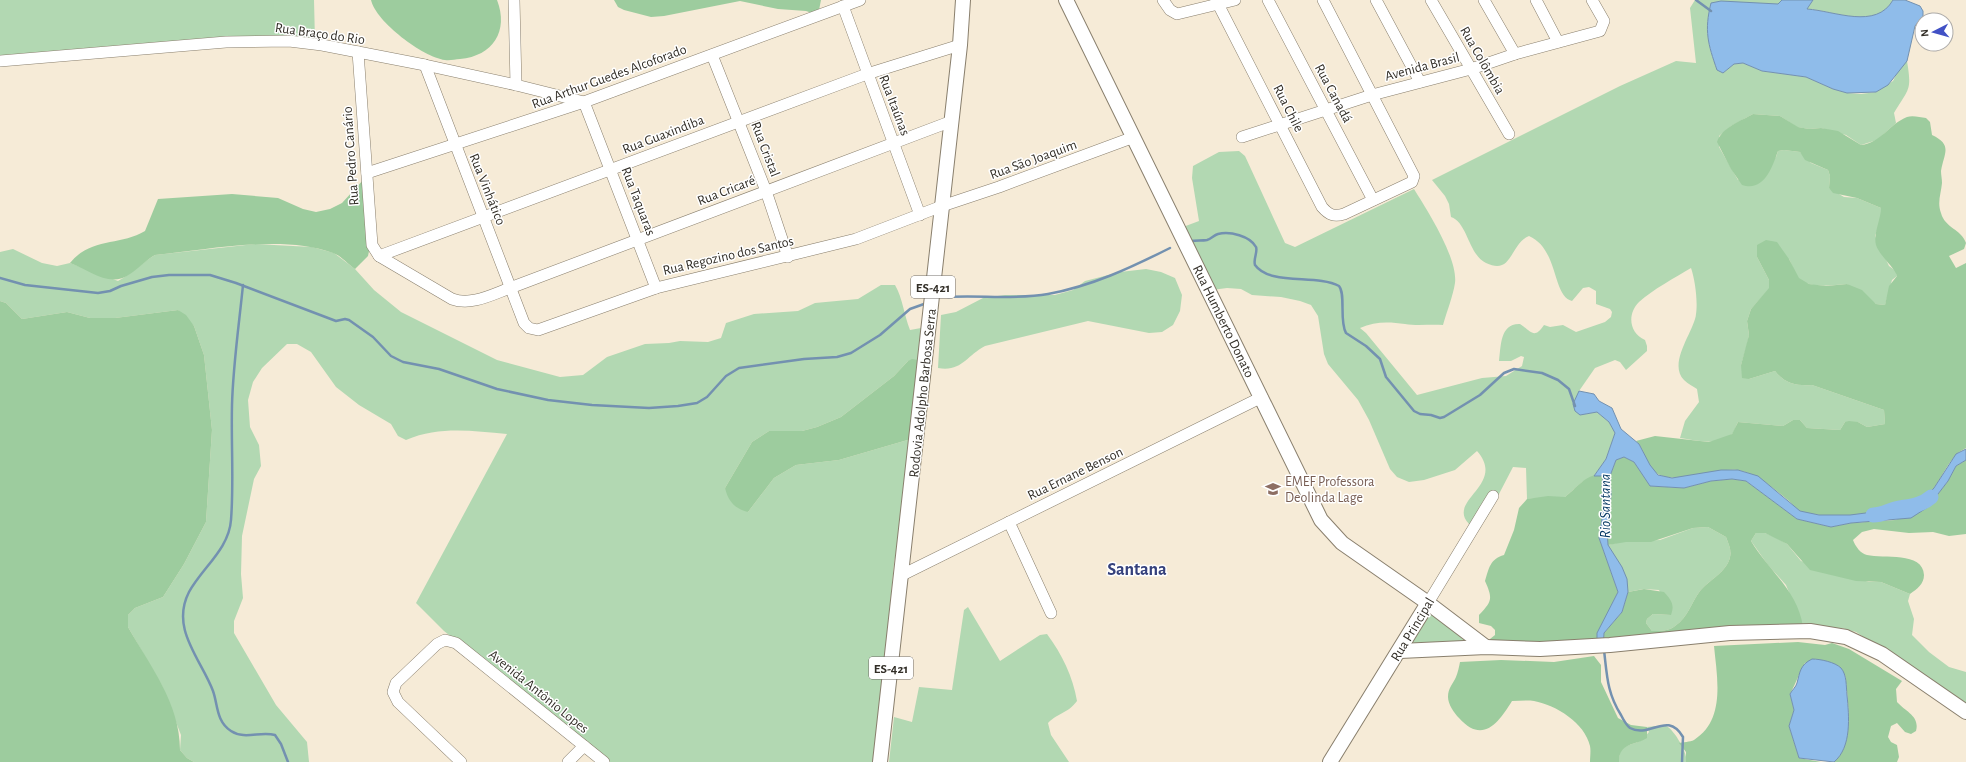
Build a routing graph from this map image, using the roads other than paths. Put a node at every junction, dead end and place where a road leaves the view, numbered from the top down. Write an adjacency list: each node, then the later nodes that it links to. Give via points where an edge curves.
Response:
1 (514, 0): 26 (street)
2 (860, 0): 15 (street, Rua Arthur Guedes Alcoforado)
3 (963, 0): 17 (main road, Rodovia Adolpho Barbosa Serra / ES-421)
4 (1066, 0): 34 (main road, Rua Humberto Donato)
5 (1235, 0): 13 (street)
6 (1268, 0): 29 (street, Rua Canadá)
7 (1323, 0): 27 (street)
8 (1376, 0): 25 (street)
9 (1431, 0): 23 (street, Rua Colômbia)
10 (1484, 0): 20 (street)
11 (1536, 0): 16 (street)
12 (1592, 0): 16 (street, Avenida Brasil, via 1604,21 1600,31)
13 (1217, 2): 14 (street, via 1178,14 1173,13); 32 (street, Rua Chile)
14 (1165, 3)
15 (842, 6): 19 (street, Rua Arthur Guedes Alcoforado); 24 (street, Rua Itaúnas)
16 (1558, 42): 20 (street, Avenida Brasil)
17 (960, 44): 24 (street, Rua Guaxindiba); 30 (main road, Rodovia Adolpho Barbosa Serra / ES-421)
18 (358, 52): 21 (street, Rua Braço do Rio, via 296,42 258,41); 22 (street, Rua Braço do Rio); 39 (street, Rua Pedro Canário)
19 (712, 54): 28 (street, Rua Arthur Guedes Alcoforado); 31 (street, Rua Cristal)
20 (1515, 54): 23 (street, Avenida Brasil)
21 (0, 61)
22 (425, 65): 26 (street, Rua Braço do Rio); 37 (street, Rua Vinhático)
23 (1471, 69): 25 (street, Avenida Brasil); 33 (street, Rua Colômbia)
24 (867, 74): 31 (street, Rua Guaxindiba); 36 (street, Rua Itaúnas)
25 (1420, 82): 27 (street, Avenida Brasil)
26 (516, 85): 28 (street, Rua Braço do Rio)
27 (1372, 95): 29 (street, Avenida Brasil); 41 (street, via 1414,176 1412,182)
28 (584, 102): 37 (street, Rua Arthur Guedes Alcoforado); 38 (street, Rua Taquaras)
29 (1326, 110): 32 (street, Avenida Brasil); 41 (street, Rua Canadá)
30 (952, 121): 36 (street, Rua Cricaré); 42 (main road, Rodovia Adolpho Barbosa Serra / ES-421)
31 (739, 122): 38 (street, Rua Guaxindiba); 40 (street, Rua Cristal)
32 (1281, 124): 35 (street, Avenida Brasil); 41 (street, Rua Chile, via 1322,207 1332,216 1344,214)
33 (1509, 134)
34 (1134, 137): 42 (street, Rua São Joaquim); 51 (main road, Rua Humberto Donato)
35 (1242, 137)
36 (893, 143): 40 (street, Rua Cricaré); 43 (street, Rua Itaúnas)
37 (454, 144): 39 (street, Rua Arthur Guedes Alcoforado); 44 (street, Rua Vinhático)
38 (610, 170): 44 (street, Rua Guaxindiba); 45 (street, Rua Taquaras)
39 (367, 173): 46 (street, Rua Pedro Canário, via 371,241)
40 (766, 191): 45 (street, Rua Cricaré); 47 (street, Rua Cristal)
41 (1373, 200)
42 (942, 206): 43 (street, Rua Regozino dos Santos); 54 (main road, Rodovia Adolpho Barbosa Serra / ES-421)
43 (920, 215): 47 (street, Rua Regozino dos Santos, via 856,239)
44 (483, 216): 46 (street, Rua Guaxindiba); 48 (street, Rua Vinhático)
45 (638, 240): 48 (street, Rua Cricaré); 49 (street, Rua Taquaras)
46 (379, 256): 48 (street, Rua Cricaré, via 452,299 462,302)
47 (788, 257): 49 (street, Rua Regozino dos Santos)
48 (510, 288): 50 (street, Rua Vinhático)
49 (656, 288): 50 (street, Rua Regozino dos Santos, via 538,330 529,328)
50 (524, 323)
51 (1262, 397): 53 (street, Rua Ernane Benson); 55 (main road, Rua Humberto Donato, via 1316,512 1329,530 1342,543)
52 (1493, 496): 55 (street, Rua Principal)
53 (1009, 522): 54 (street, Rua Ernane Benson); 56 (street)
54 (902, 575): 64 (main road, Rodovia Adolpho Barbosa Serra / ES-421)
55 (1428, 603): 57 (main road, Rua Humberto Donato); 58 (main road, Rua Principal)
56 (1051, 613)
57 (1486, 647): 58 (main road); 59 (main road, via 1524,649 1591,646 1730,633 1810,631 1846,637 1882,654)
58 (1400, 651): 65 (main road, Rua Principal)
59 (1966, 712)
60 (584, 746): 61 (street, Avenida Antônio Lopes, via 456,643 450,640 441,641 396,683 393,692 398,702); 62 (street); 63 (street, Avenida Antônio Lopes)
61 (461, 762)
62 (568, 762)
63 (604, 762)
64 (880, 762)
65 (1330, 762)

